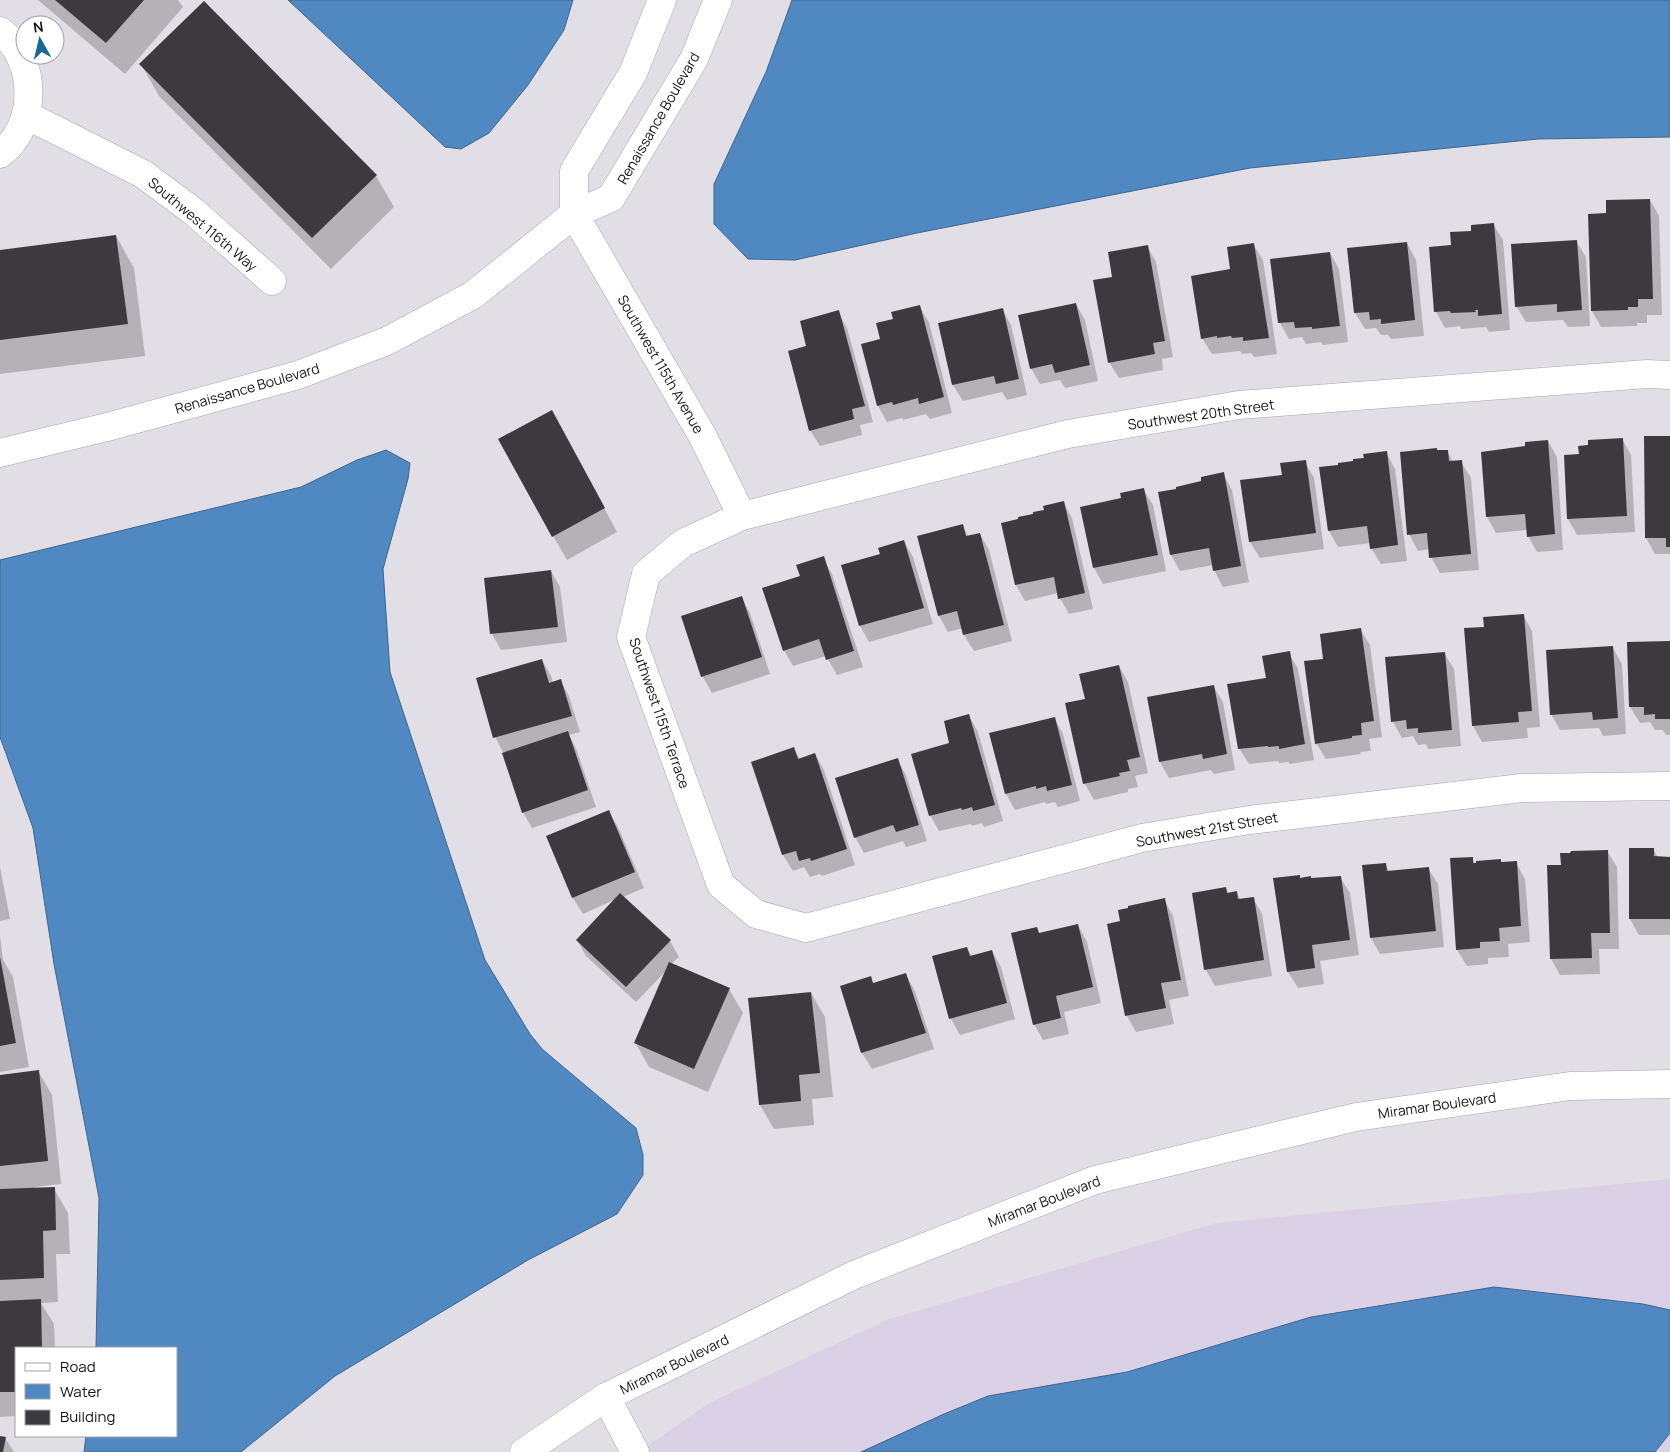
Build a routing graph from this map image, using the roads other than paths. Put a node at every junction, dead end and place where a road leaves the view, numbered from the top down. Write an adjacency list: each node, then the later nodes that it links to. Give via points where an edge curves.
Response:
1 (662, 0): 6 (street, via 633,73 574,171)
2 (718, 0): 6 (street, Renaissance Boulevard, via 694,59 611,198)
3 (0, 32): 4 (street, via 19,53 26,74 29,96)
4 (26, 115): 5 (street, via 20,133); 7 (street, Southwest 116th Way, via 143,174 194,212)
5 (0, 154)
6 (574, 214): 9 (street, Renaissance Boulevard, via 473,295 387,340 298,376); 10 (street, Southwest 115th Avenue, via 702,435)
7 (272, 281)
8 (1670, 375): 10 (street, Southwest 20th Street, via 1647,374 1239,406 1068,434)
9 (0, 452)
10 (742, 516): 12 (street, Southwest 115th Terrace, via 683,543 646,574 631,637 721,885)
11 (1670, 786): 12 (street, Southwest 21st Street, via 1522,788 1248,820 1142,838 806,928)
12 (756, 914)
13 (1670, 1084): 14 (street, Miramar Boulevard, via 1570,1086 1356,1117 1095,1180 854,1275)
14 (606, 1397): 15 (street, Miramar Boulevard); 16 (street)
15 (524, 1452)
16 (635, 1452)

